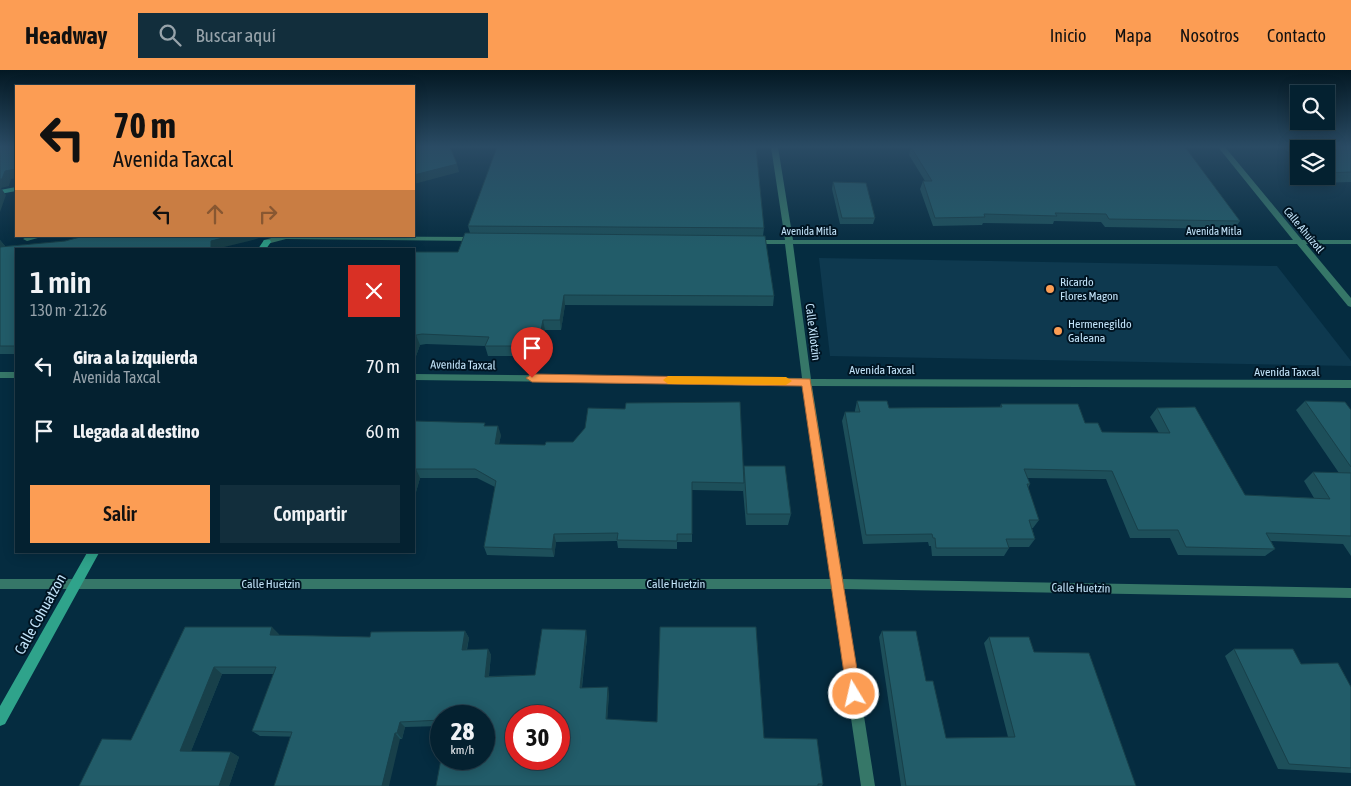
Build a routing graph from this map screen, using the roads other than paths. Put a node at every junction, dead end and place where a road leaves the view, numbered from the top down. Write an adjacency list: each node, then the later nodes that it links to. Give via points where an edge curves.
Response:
1 (779, 180): 7 (street, Calle Xilotzin)
2 (1249, 180): 8 (street, Calle Ahuízotl)
3 (15, 189): 4 (street)
4 (0, 192)
5 (484, 239): 10 (street, via 286,237)
6 (740, 241): 7 (street, Avenida Mitla)
7 (789, 242): 8 (street, Avenida Mitla); 15 (street, Calle Xilotzin)
8 (1300, 242): 9 (street, Avenida Mitla); 11 (street, Calle Ahuízotl)
9 (1351, 242)
10 (265, 246)
11 (1351, 304)
12 (0, 375): 13 (street)
13 (15, 375)
14 (415, 377): 15 (street, Avenida Taxcal)
15 (806, 382): 16 (street, Avenida Taxcal); 20 (street, Calle Xilotzin)
16 (1351, 384)
17 (93, 553): 19 (street, Calle Cohuatzon)
18 (0, 584): 19 (street, Calle Huetzin)
19 (75, 584): 20 (street, Calle Huetzin); 22 (street, Calle Cohuatzon)
20 (837, 584): 21 (street, Calle Huetzin); 23 (street, Calle Xilotzin)
21 (1351, 593)
22 (0, 719)
23 (868, 786)

